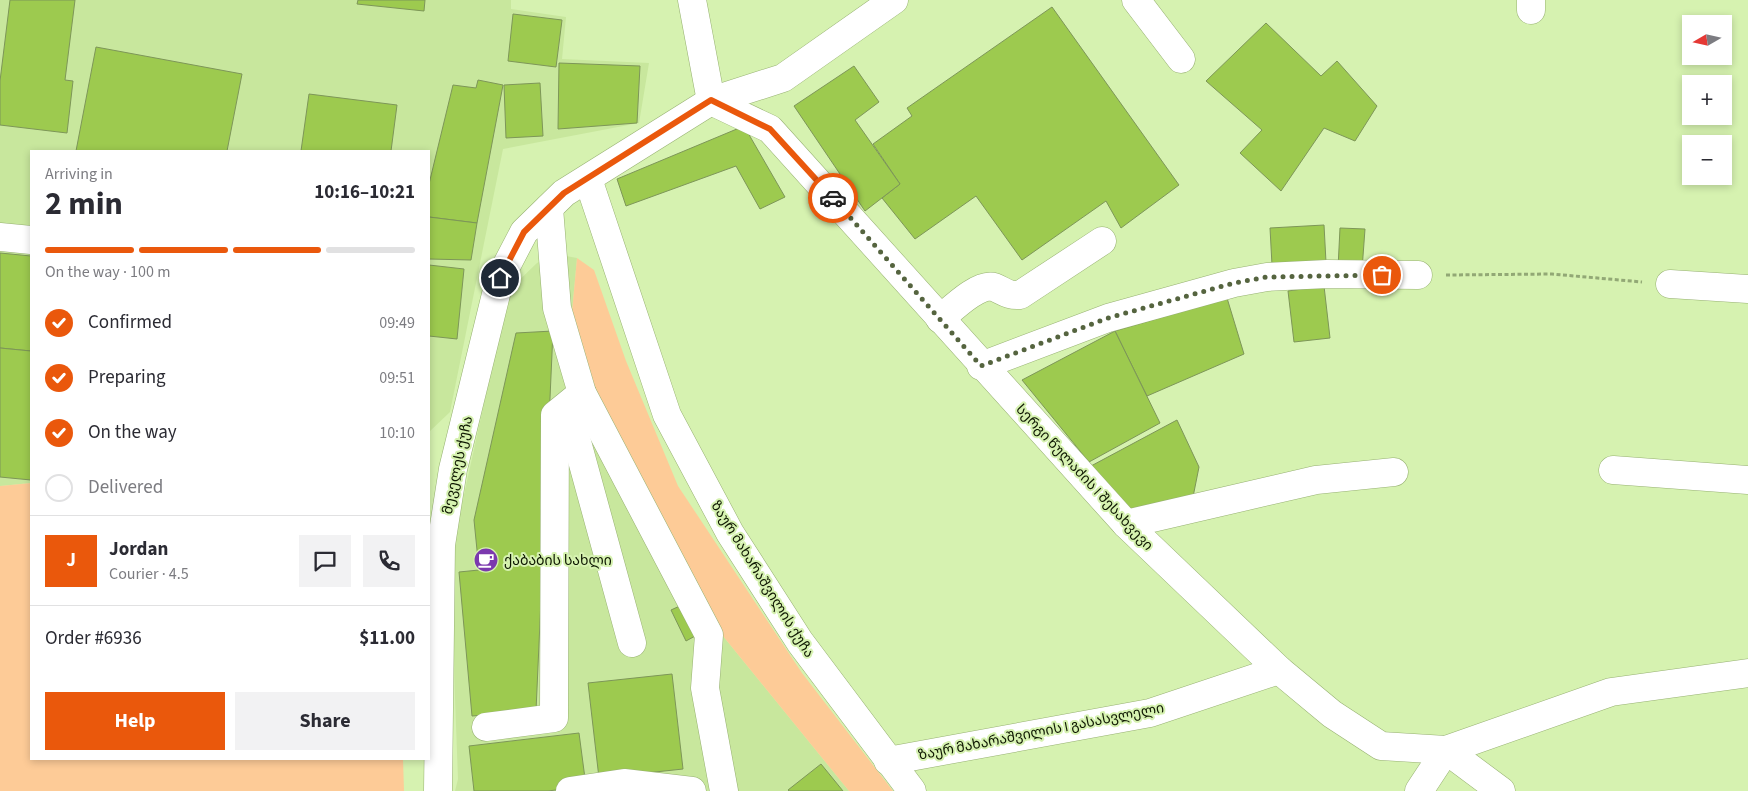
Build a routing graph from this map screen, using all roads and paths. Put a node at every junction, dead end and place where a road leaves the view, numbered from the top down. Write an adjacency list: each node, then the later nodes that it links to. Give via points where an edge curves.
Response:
1 (692, 0): 5 (street)
2 (894, 0): 5 (street, მეველეს ქუჩა, via 783,78)
3 (1136, 0): 4 (street)
4 (1181, 59)
5 (711, 100): 6 (street, მეველეს ქუჩა); 15 (street, სერგი წულაძის I შესახვევი, via 770,129)
6 (588, 179): 7 (street, მეველეს ქუჩა, via 564,193); 27 (street, ზაურ მახარაშვილის ქუჩა, via 667,415 730,533 800,642)
7 (549, 208): 17 (street, via 557,308); 28 (street, მეველეს ქუჩა, via 524,232 500,278 453,469 441,545)
8 (0, 237): 9 (street)
9 (30, 240)
10 (1102, 241): 15 (street, via 1020,295 1011,296 993,286 984,287)
11 (1450, 274): 13 (path, via 1552,274)
12 (1418, 275): 16 (street, via 1267,277 1234,283 1108,318)
13 (1670, 284): 14 (street)
14 (1748, 289)
15 (940, 319): 16 (street, სერგი წულაძის I შესახვევი)
16 (981, 366): 21 (street, სერგი წულაძის I შესახვევი)
17 (582, 393): 22 (street, via 571,420); 25 (street, via 555,415 554,718); 31 (street, via 709,635 705,688)
18 (1613, 470): 20 (street)
19 (1394, 472): 21 (street, via 1316,480)
20 (1748, 480)
21 (1126, 524): 23 (street, სერგი წულაძის I შესახვევი)
22 (632, 643)
23 (1279, 670): 26 (street, სერგი წულაძის I შესახვევი, via 1332,714 1381,746); 27 (street, ზაურ მახარაშვილის I გასასვლელი, via 1150,713)
24 (1748, 673): 26 (street, via 1610,692)
25 (486, 727)
26 (1446, 750): 33 (street); 34 (street)
27 (888, 761): 32 (street, ზაურ მახარაშვილის ქუჩა)
28 (438, 791)
29 (570, 791): 30 (street, via 624,783)
30 (692, 791)
31 (724, 791)
32 (912, 791)
33 (1419, 791)
34 (1501, 791)

